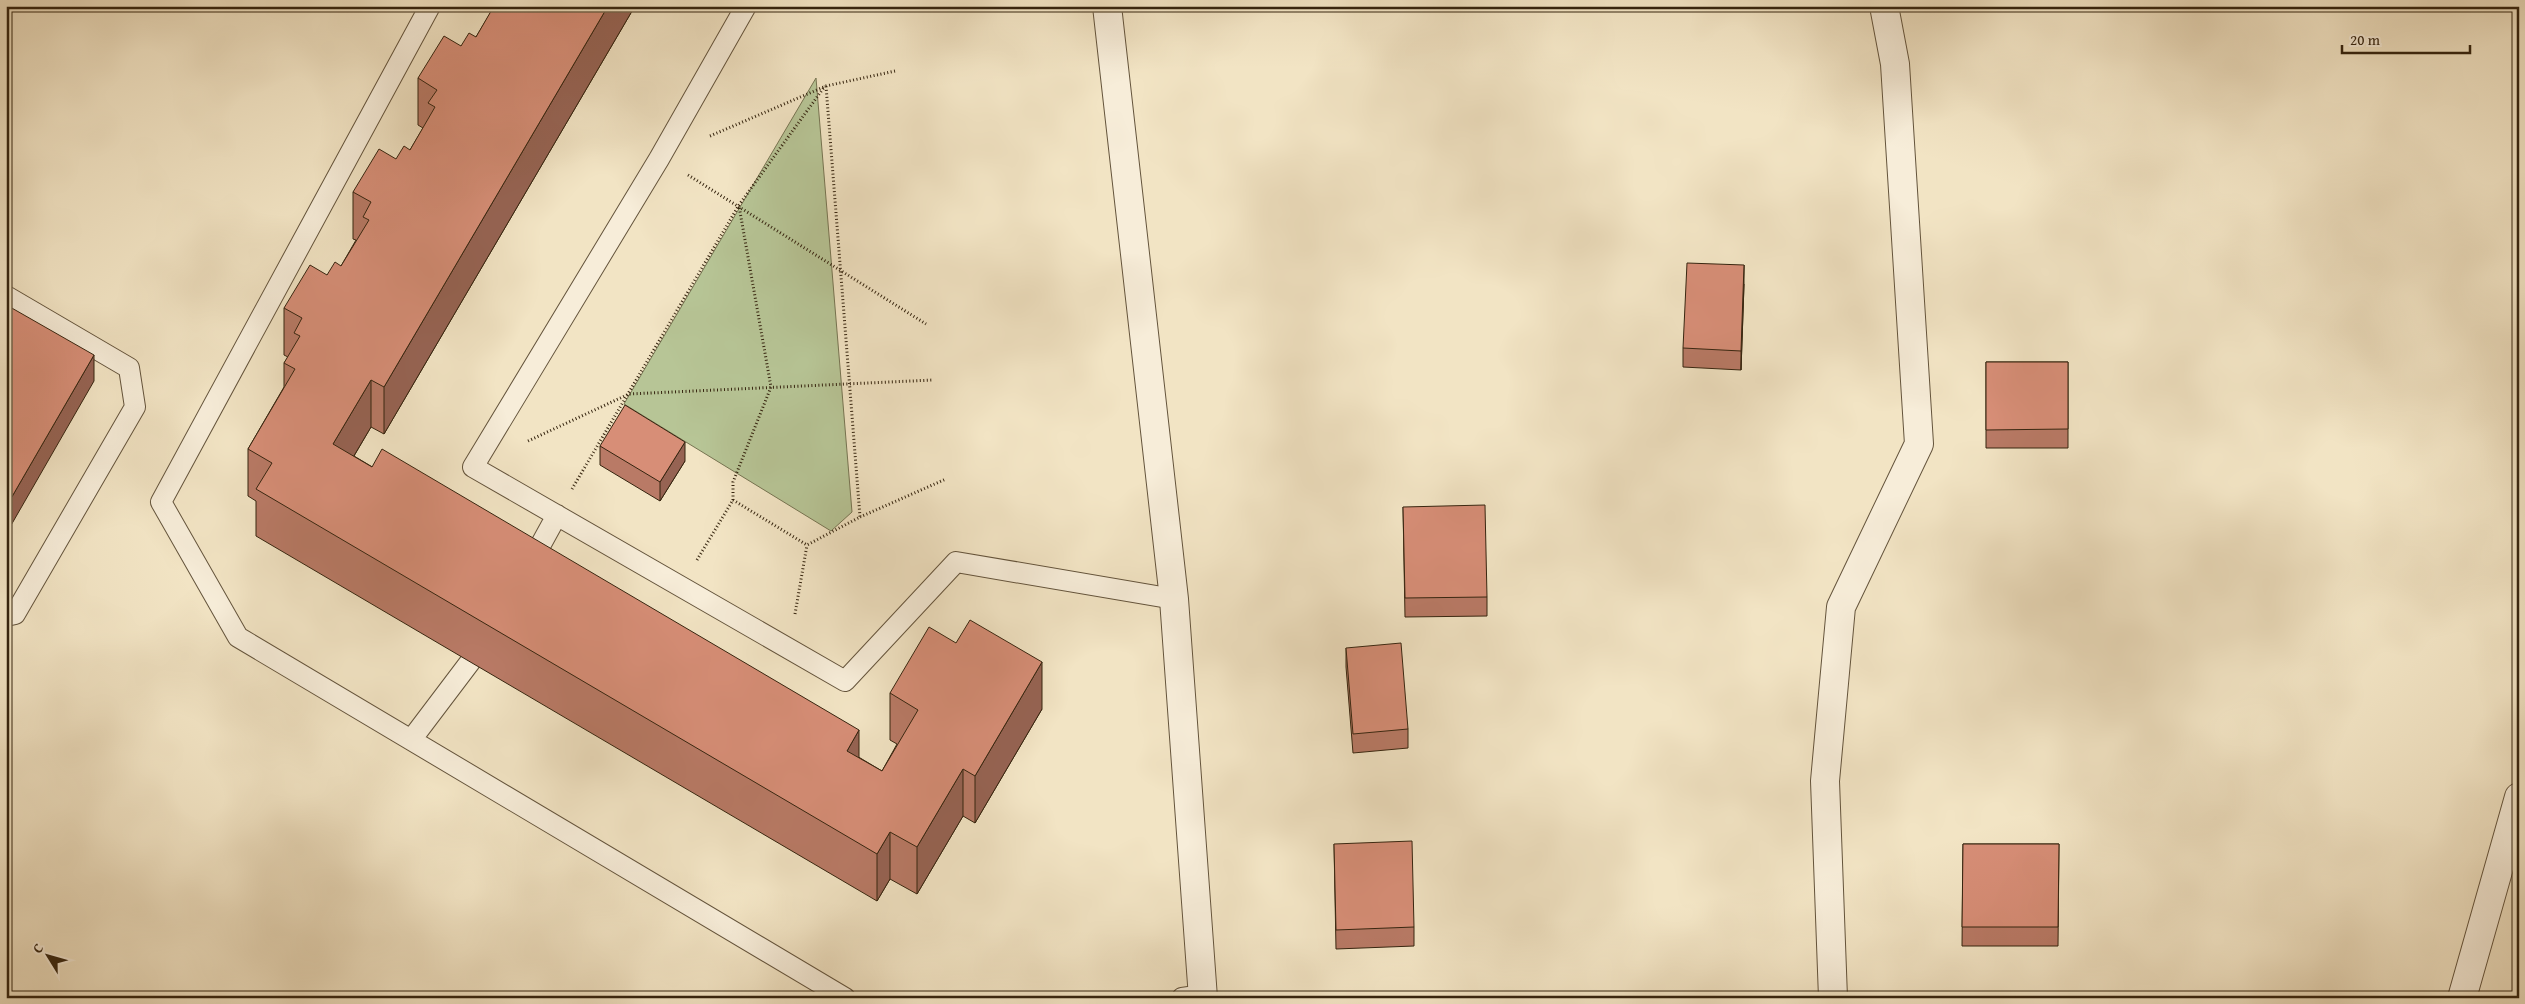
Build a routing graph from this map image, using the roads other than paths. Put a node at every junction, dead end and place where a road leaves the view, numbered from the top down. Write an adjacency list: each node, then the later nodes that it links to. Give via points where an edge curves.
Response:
1 (430, 6): 11 (lane, via 162,502 238,637)
2 (746, 6): 6 (lane, via 659,159 473,467)
3 (1107, 6): 8 (street)
4 (1884, 6): 15 (street, via 1895,64 1919,444 1841,607 1825,781)
5 (6, 296): 9 (lane, via 129,368 135,407 15,614)
6 (557, 515): 7 (lane); 8 (lane, via 845,681 956,562)
7 (523, 579)
8 (1174, 598): 13 (street)
9 (6, 616)
10 (470, 662): 11 (lane)
11 (411, 740): 14 (lane)
12 (2519, 797): 16 (street)
13 (1196, 997)
14 (846, 998)
15 (1832, 998)
16 (2462, 998)

